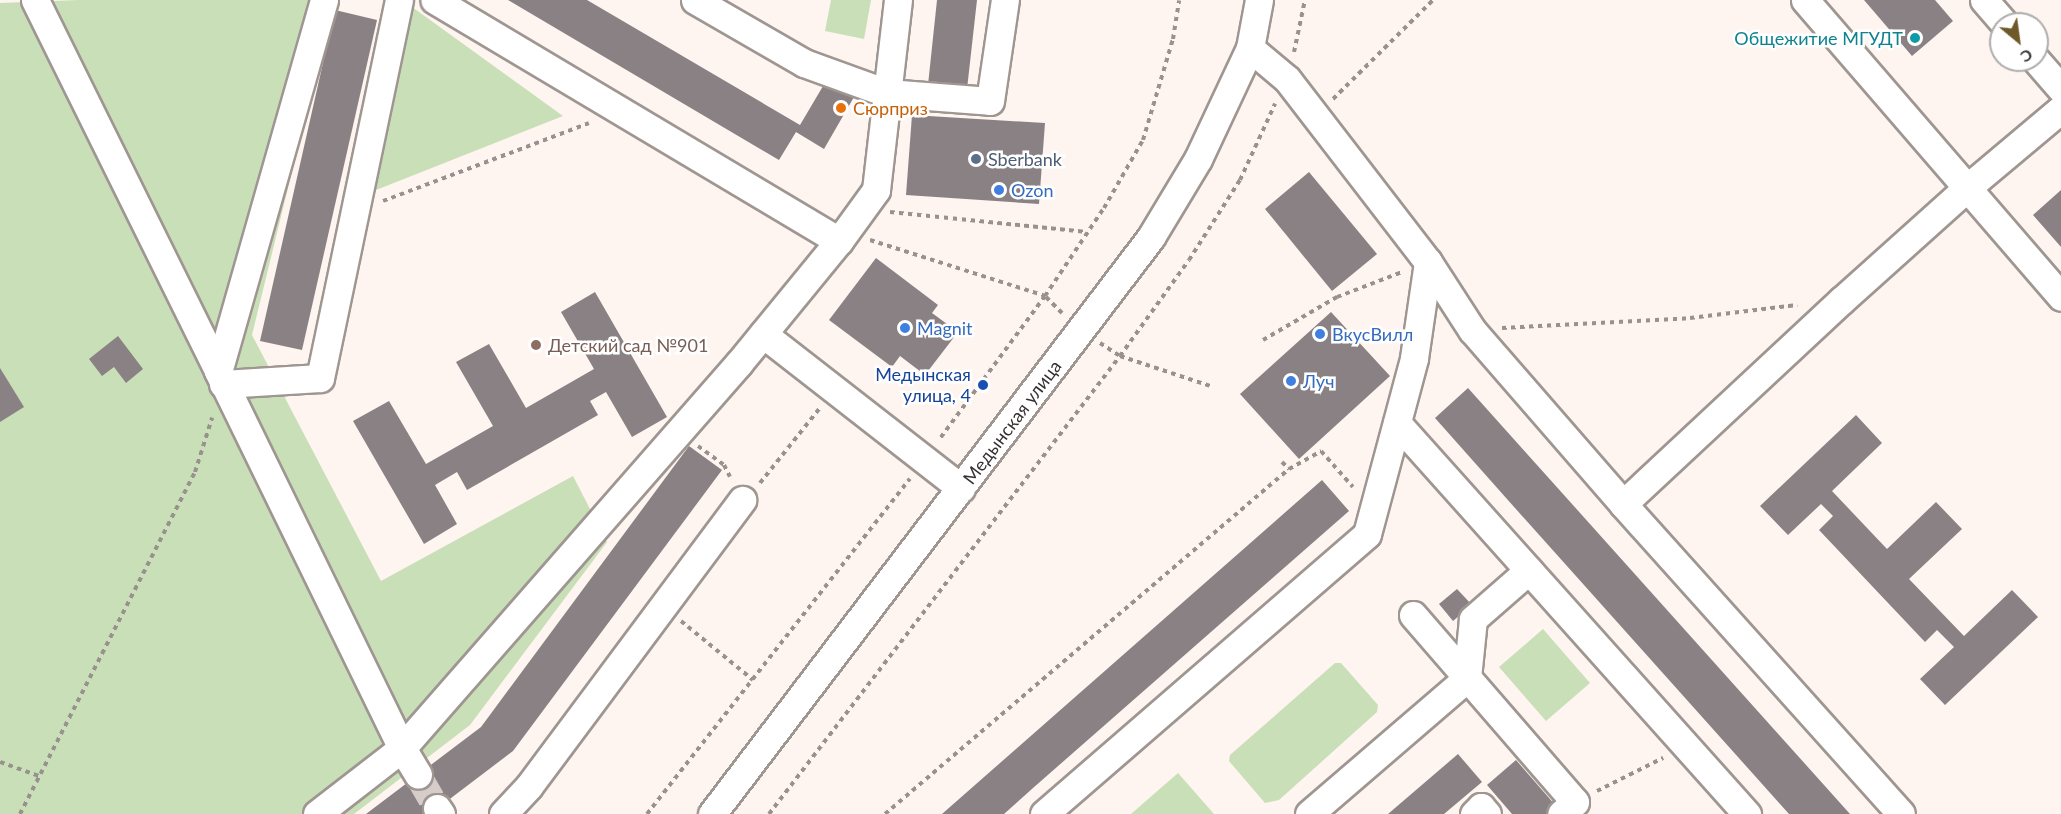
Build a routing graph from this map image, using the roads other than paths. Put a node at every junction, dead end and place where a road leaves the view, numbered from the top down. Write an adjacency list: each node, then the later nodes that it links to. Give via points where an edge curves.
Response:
1 (35, 0): 22 (street)
2 (324, 0): 22 (street)
3 (399, 0): 22 (street, via 320,378)
4 (434, 0): 18 (street)
5 (695, 0): 15 (street, via 804,63)
6 (898, 0): 15 (street)
7 (1005, 0): 15 (street, via 990,101)
8 (1259, 0): 12 (street, Медынская улица)
9 (1805, 0): 17 (street)
10 (1984, 0): 11 (street)
11 (1994, 12)
12 (1250, 48): 19 (street, via 1287,79); 24 (street, Медынская улица, via 1198,159 1150,237)
13 (2046, 72): 14 (street)
14 (2061, 89)
15 (887, 93): 18 (street, via 876,190)
16 (2061, 110): 17 (street)
17 (1967, 188): 20 (street); 26 (street)
18 (842, 237): 21 (street)
19 (1428, 262): 23 (street, via 1414,358); 26 (street, via 1472,330)
20 (2061, 297)
21 (763, 334): 24 (street); 30 (street)
22 (220, 378): 30 (street)
23 (1397, 423): 27 (street); 36 (street, via 1367,534)
24 (962, 488): 35 (street, Медынская улица)
25 (742, 500): 34 (street, via 529,786)
26 (1623, 504): 41 (street)
27 (1529, 570): 29 (street, via 1473,619); 40 (street)
28 (1413, 615): 29 (street)
29 (1467, 678): 32 (street); 37 (street)
30 (402, 748): 31 (street); 33 (street)
31 (418, 775)
32 (1568, 808)
33 (317, 814)
34 (503, 814)
35 (712, 814)
36 (1044, 814)
37 (1309, 814)
38 (1473, 814): 39 (street, via 1481,807)
39 (1487, 814)
40 (1747, 814)
41 (1900, 814)

